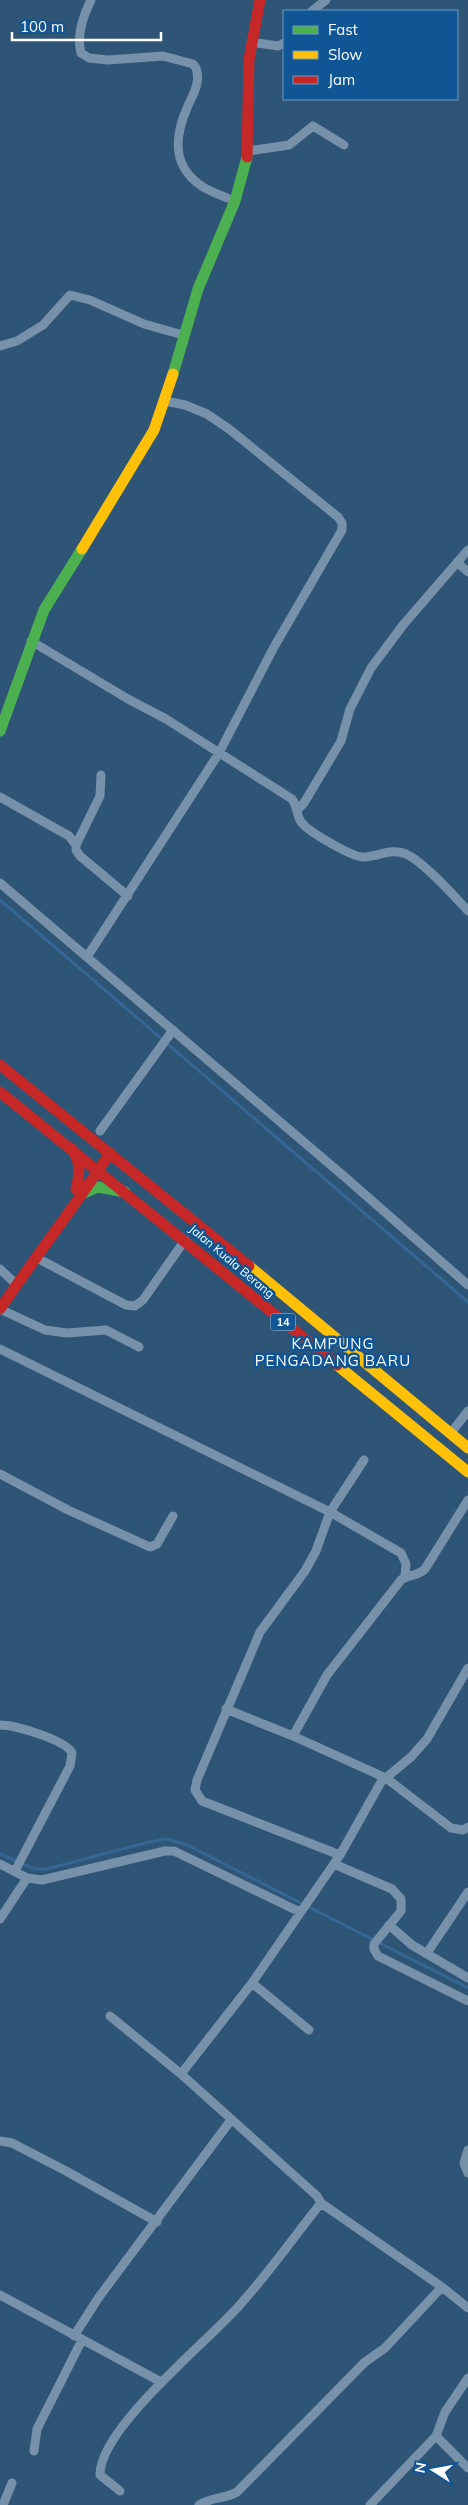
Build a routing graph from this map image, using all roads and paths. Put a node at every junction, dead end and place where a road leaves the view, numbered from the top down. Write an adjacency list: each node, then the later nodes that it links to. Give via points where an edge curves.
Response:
1 (91, 0): 9 (street, via 83,19 81,53 89,58 108,60 164,56 193,64 196,68 198,83 180,126 178,154 193,178 203,187)
2 (260, 0): 5 (main road)
3 (326, 0): 4 (street)
4 (313, 10)
5 (252, 42): 6 (street, via 278,46); 8 (main road)
6 (283, 44)
7 (344, 145): 8 (street, via 313,126 297,141)
8 (248, 151): 9 (main road)
9 (235, 201): 10 (main road, via 198,289)
10 (183, 335): 11 (street, via 144,324 90,300 70,295 43,325 17,341); 12 (main road)
11 (0, 346)
12 (165, 401): 16 (main road, via 154,430 62,579); 18 (street, via 194,408 229,429 342,523 342,530 274,647)
13 (468, 550): 14 (street)
14 (458, 562): 15 (street); 21 (street, via 403,625 371,668 350,710 341,741)
15 (468, 572)
16 (31, 641): 17 (main road); 18 (street, via 166,718)
17 (0, 731)
18 (220, 753): 21 (street, via 292,799); 24 (street)
19 (101, 776): 22 (street, via 100,796)
20 (0, 798): 22 (street, via 69,836)
21 (298, 810): 25 (street, via 298,817 306,828 354,856 367,857 389,850 406,855)
22 (76, 845): 24 (street, via 80,856)
23 (0, 883): 26 (street)
24 (128, 896): 26 (street)
25 (468, 911)
26 (87, 957): 27 (street)
27 (171, 1033): 31 (street); 42 (street)
28 (0, 1065): 29 (main road, Jalan Kuala Berang / 14)
29 (18, 1078): 31 (main road, Jalan Kuala Berang / 14, via 47,1092); 33 (main road, Jalan Kuala Berang / 14)
30 (0, 1092): 32 (main road, Jalan Kuala Berang / 14)
31 (100, 1131): 37 (main road, Jalan Kuala Berang / 14, via 160,1180)
32 (68, 1144): 34 (main road, Jalan Kuala Berang / 14); 35 (main road, via 80,1164)
33 (106, 1149): 34 (main road); 37 (main road, Jalan Kuala Berang / 14)
34 (96, 1166): 35 (main road); 36 (main road, Jalan Kuala Berang / 14)
35 (80, 1191): 36 (main road, via 107,1187); 39 (main road)
36 (136, 1198): 38 (main road, Jalan Kuala Berang / 14)
37 (194, 1220): 47 (main road, Jalan Kuala Berang / 14)
38 (185, 1240): 39 (street, via 143,1300 135,1306 126,1305); 50 (main road, Jalan Kuala Berang / 14)
39 (37, 1258): 41 (main road)
40 (0, 1269): 41 (street)
41 (18, 1285): 43 (main road)
42 (468, 1285)
43 (0, 1309): 44 (street, via 45,1330 67,1334 106,1330)
44 (139, 1347)
45 (0, 1349): 53 (street)
46 (468, 1411): 47 (street)
47 (450, 1434): 48 (main road, Jalan Kuala Berang / 14)
48 (468, 1448)
49 (364, 1460): 53 (street)
50 (468, 1472)
51 (0, 1474): 54 (street, via 68,1510 150,1547 157,1544)
52 (468, 1500): 55 (street, via 425,1569 416,1575)
53 (330, 1512): 55 (street, via 401,1553 406,1564); 57 (street, via 305,1571 260,1632)
54 (173, 1516)
55 (405, 1576): 59 (street, via 327,1675)
56 (468, 1668): 60 (street, via 427,1739)
57 (226, 1709): 59 (street); 62 (street, via 197,1780 195,1790 198,1797)
58 (0, 1725): 65 (street, via 64,1744 72,1753 70,1766)
59 (293, 1736): 60 (street)
60 (386, 1778): 61 (street, via 451,1828 463,1830); 62 (street)
61 (468, 1826)
62 (340, 1855): 64 (street)
63 (0, 1864): 65 (street)
64 (334, 1864): 68 (street); 70 (street, via 398,1894 402,1908)
65 (16, 1869): 66 (street)
66 (27, 1878): 68 (street, via 42,1880 174,1851); 69 (street)
67 (468, 1892): 71 (street)
68 (304, 1907): 73 (street)
69 (0, 1919)
70 (389, 1925): 71 (street); 74 (street, via 374,1944 374,1950 385,1961)
71 (427, 1953): 72 (street)
72 (468, 1978)
73 (252, 1983): 76 (street); 77 (street)
74 (468, 2001)
75 (110, 2016): 77 (street)
76 (309, 2030)
77 (181, 2074): 78 (street)
78 (231, 2120): 82 (street); 83 (street)
79 (0, 2141): 83 (street, via 12,2143)
80 (468, 2150): 81 (street, via 464,2163)
81 (468, 2172)
82 (321, 2203): 84 (street); 89 (street, via 289,2247 236,2309)
83 (157, 2222): 87 (street, via 99,2297)
84 (442, 2287): 86 (street); 96 (street, via 385,2348 365,2362 237,2492)
85 (0, 2295): 87 (street)
86 (468, 2308)
87 (78, 2338): 89 (street); 91 (street, via 36,2430)
88 (468, 2378): 90 (street, via 445,2412)
89 (161, 2382): 94 (street, via 117,2434 100,2464 100,2476)
90 (436, 2436): 92 (street); 97 (street)
91 (34, 2451)
92 (468, 2468)
93 (12, 2483): 95 (street)
94 (120, 2491)
95 (3, 2505)
96 (199, 2505)
97 (370, 2505)

